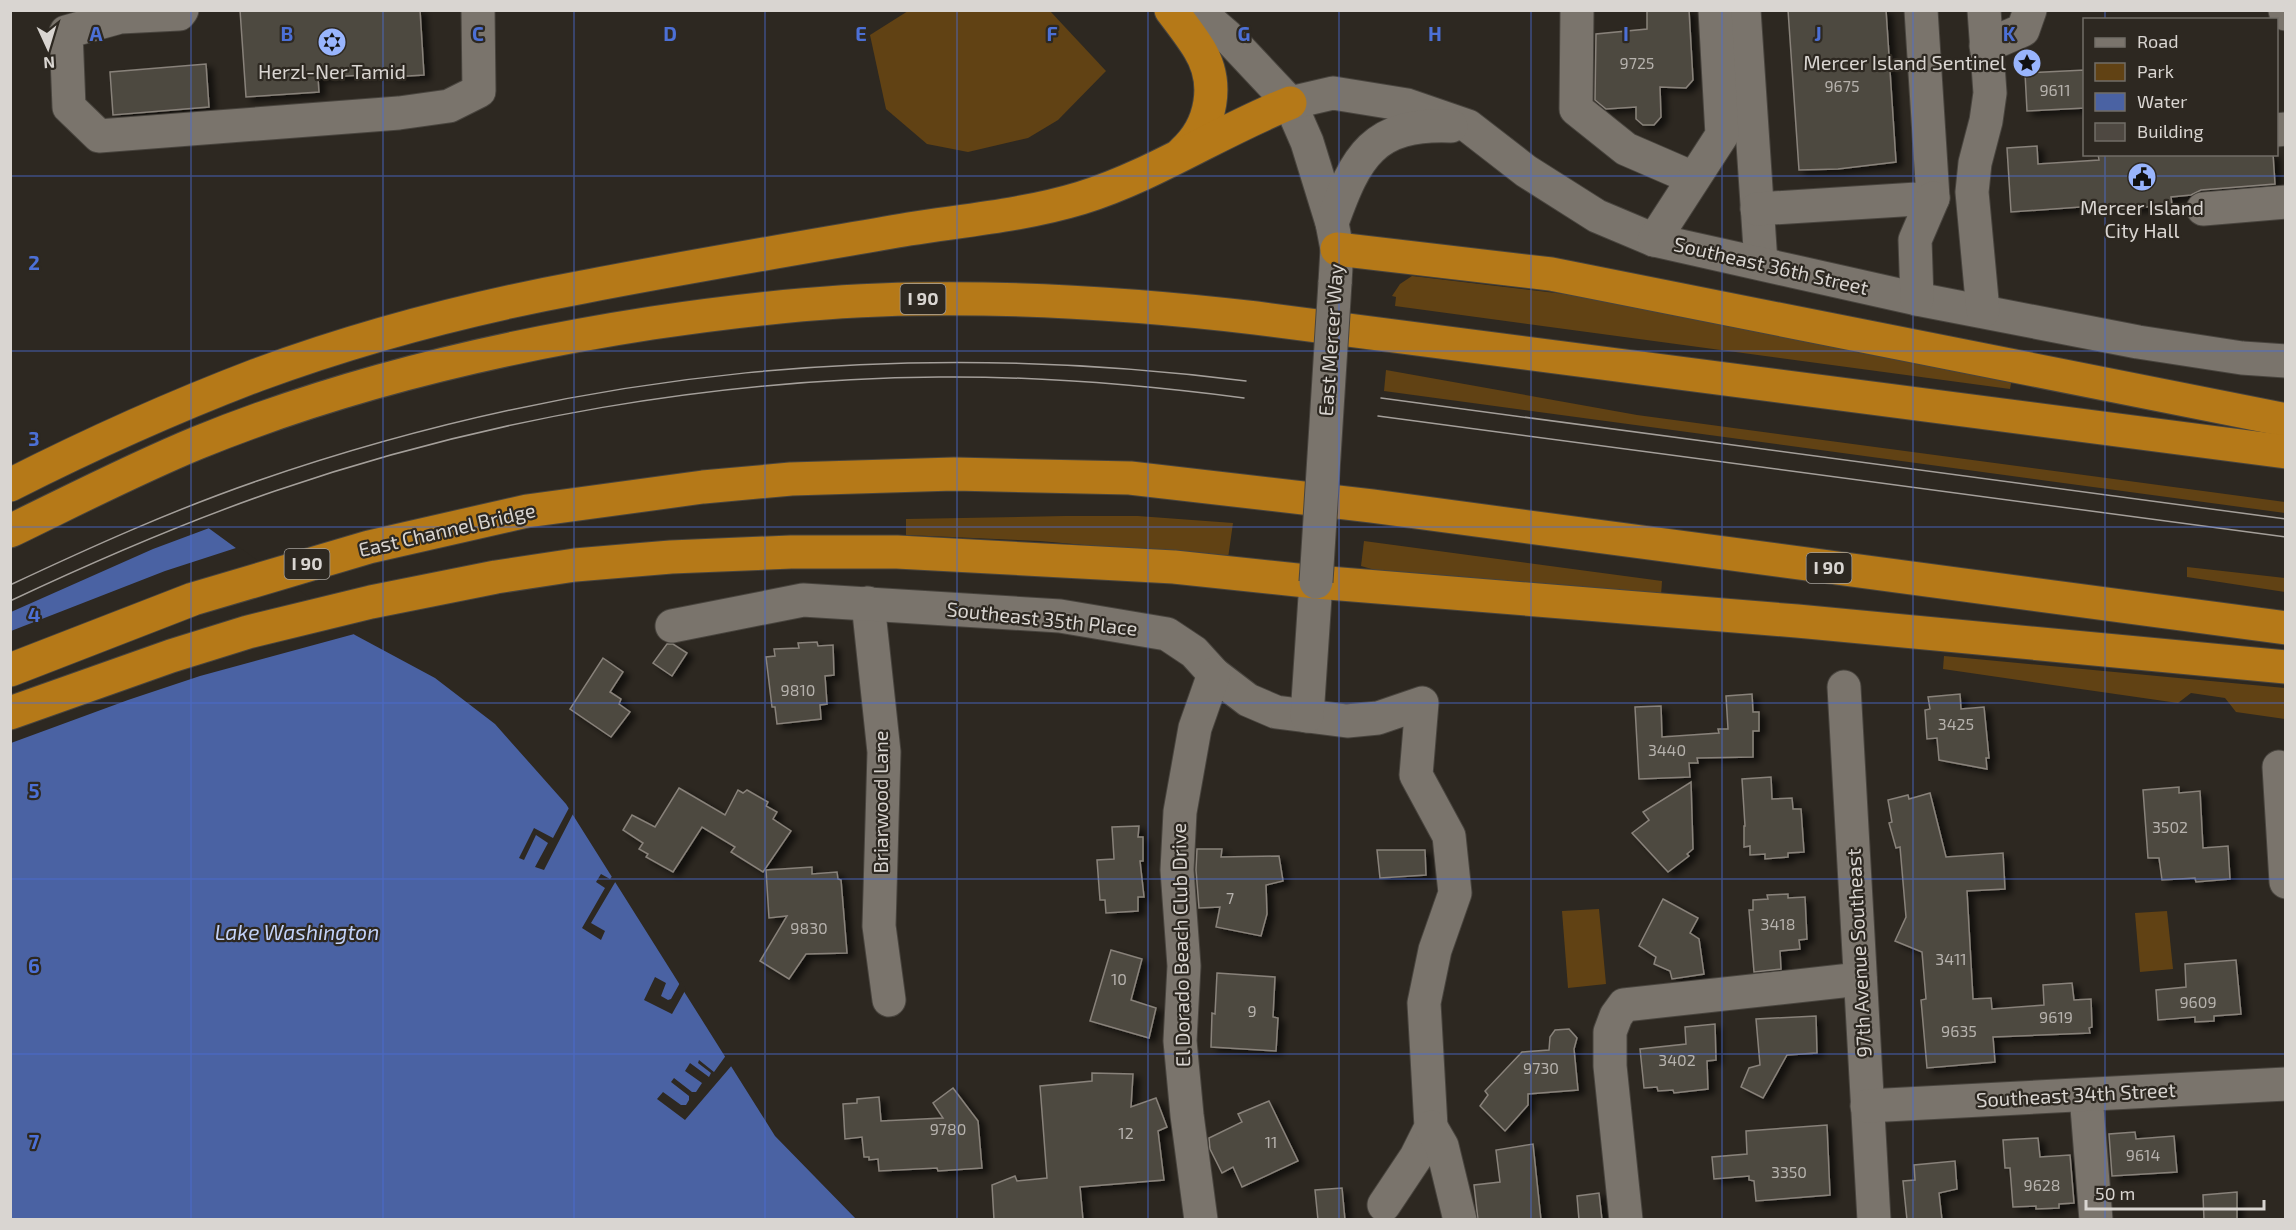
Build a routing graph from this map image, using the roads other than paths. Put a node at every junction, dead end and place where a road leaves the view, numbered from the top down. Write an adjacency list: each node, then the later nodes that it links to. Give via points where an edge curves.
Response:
1 (182, 10): 2 (street, via 179,14 120,17 66,32 69,108 99,136 449,106 479,91)
2 (478, 10)
3 (1171, 10): 14 (highway, via 1200,51 1211,90 1203,127)
4 (1197, 10): 12 (street, East Mercer Way)
5 (1577, 10): 15 (street, via 1576,109 1626,149)
6 (1715, 10): 15 (street, via 1722,135)
7 (1744, 10): 18 (street)
8 (1921, 10): 16 (street)
9 (1984, 10): 11 (street)
10 (2030, 10): 11 (street, via 2023,30)
11 (1986, 46): 24 (street, via 1989,102 1972,192)
12 (1290, 103): 13 (street, Southeast 36th Street, via 1333,93 1407,105); 14 (highway, via 1248,120); 20 (street, East Mercer Way, via 1307,142)
13 (1468, 126): 20 (street, via 1422,125 1378,141 1355,166 1346,183); 21 (street, Southeast 36th Street, via 1526,171 1597,216)
14 (1177, 158): 28 (highway, via 1083,198 1020,213 584,287 454,315 260,374 147,420)
15 (1693, 178): 21 (street)
16 (1933, 198): 18 (street); 23 (street, via 1915,240)
17 (2286, 202): 19 (street)
18 (1757, 209): 22 (street)
19 (2203, 209)
20 (1335, 236): 26 (highway, via 1551,274); 30 (street, East Mercer Way, bridge)
21 (1654, 240): 22 (street, Southeast 36th Street)
22 (1761, 264): 23 (street, Southeast 36th Street)
23 (1917, 298): 24 (street, Southeast 36th Street)
24 (1983, 311): 25 (street, Southeast 36th Street, via 2138,342)
25 (2286, 361)
26 (2286, 420)
27 (2286, 452): 29 (highway, I 90, via 1160,307 903,299 747,310 592,333 444,364 348,391 198,443)
28 (10, 485)
29 (10, 531)
30 (1316, 582): 34 (highway, via 1797,621); 38 (highway, via 1174,567 897,552 791,552 574,565 496,577 248,632); 39 (street, East Mercer Way)
31 (868, 603): 32 (street, Southeast 35th Place, via 803,600); 36 (street, Southeast 35th Place, via 1060,616 1135,627 1167,634 1194,652); 44 (street, Briarwood Lane, via 884,752 879,926)
32 (672, 626)
33 (2286, 628): 35 (highway, East Channel Bridge / I 90, via 1372,506 1130,478 1027,474 866,476 615,497 492,518 335,556 193,599)
34 (2286, 667)
35 (10, 670)
36 (1214, 674): 39 (street, Southeast 35th Place, via 1248,700 1276,712); 50 (street, El Dorado Beach Club Drive, via 1195,728 1180,812 1177,870 1184,966 1180,1041)
37 (1844, 687): 43 (street, 97th Avenue Southeast)
38 (10, 713)
39 (1307, 716): 48 (street, Southeast 35th Place, via 1347,721 1378,718 1422,703 1416,775 1449,836 1455,893 1435,950 1424,1003)
40 (2279, 767): 41 (street)
41 (2284, 840): 42 (street)
42 (2286, 882)
43 (1860, 979): 47 (street, 97th Avenue Southeast); 52 (street, via 1624,1005 1610,1032 1610,1066)
44 (889, 1000)
45 (2286, 1084): 46 (street, Southeast 34th Street)
46 (2086, 1095): 47 (street, Southeast 34th Street); 54 (street)
47 (1867, 1106): 53 (street, 97th Avenue Southeast)
48 (1431, 1127): 49 (street); 51 (street, via 1442,1146)
49 (1383, 1205)
50 (1201, 1220)
51 (1460, 1220)
52 (1626, 1220)
53 (1874, 1220)
54 (2096, 1220)

